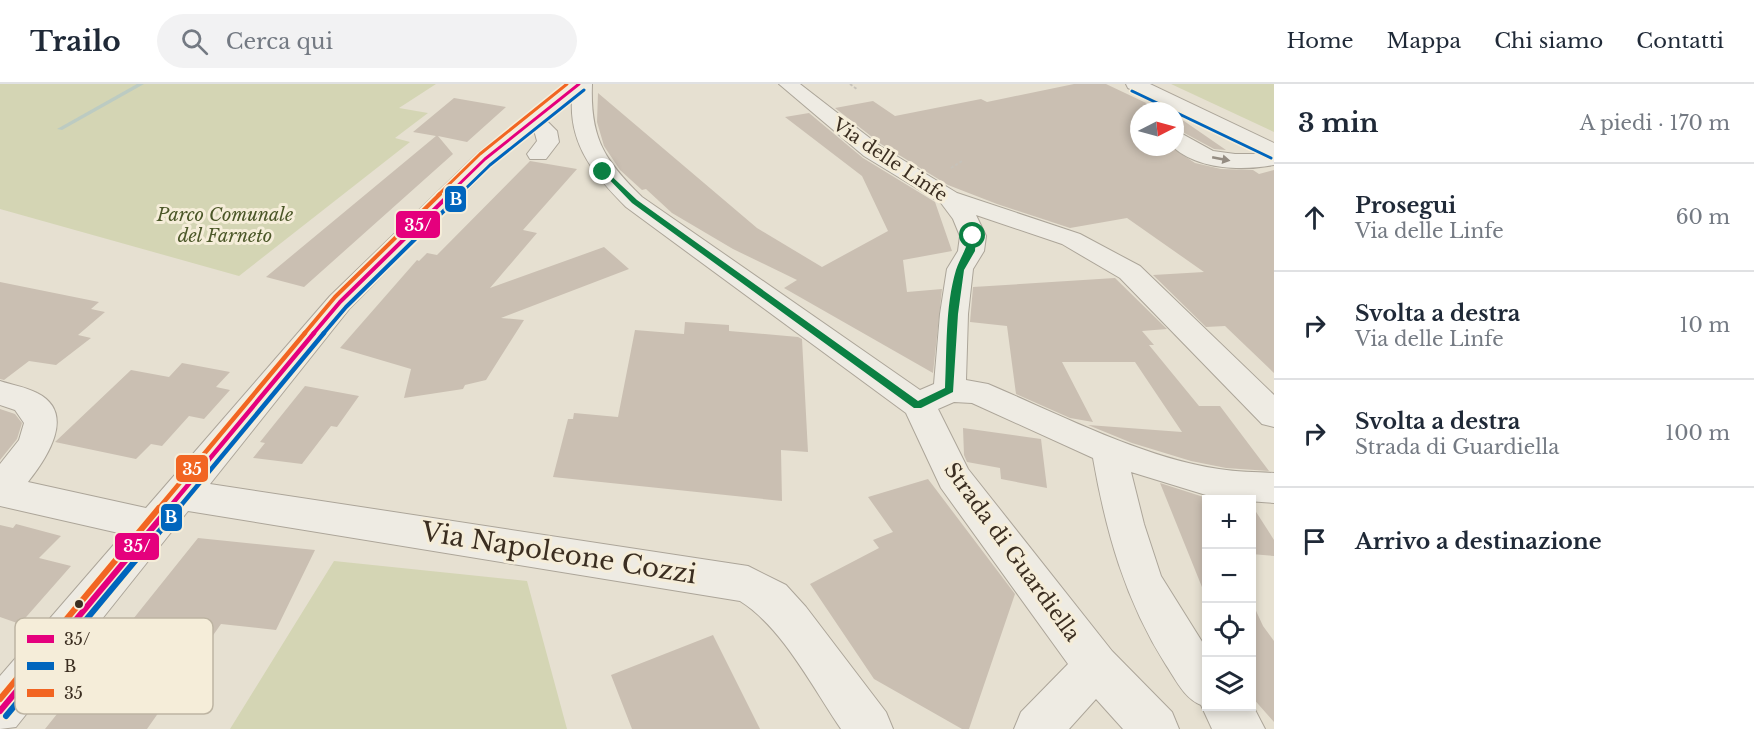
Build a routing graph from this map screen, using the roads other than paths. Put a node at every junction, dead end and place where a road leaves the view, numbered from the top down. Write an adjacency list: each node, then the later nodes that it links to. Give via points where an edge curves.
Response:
1 (581, 84): 5 (street); 14 (street, Strada di Guardiella, via 587,146 603,172 634,202)
2 (788, 84): 11 (street, Via delle Linfe, via 872,151)
3 (1136, 84): 4 (street)
4 (1208, 119): 6 (street); 8 (street)
5 (534, 120): 9 (street, via 547,132 548,142); 19 (street, via 477,168 339,302)
6 (1184, 126)
7 (1184, 144): 10 (street, one-way to 10, via 1206,156 1248,162)
8 (1274, 151)
9 (538, 154)
10 (1274, 158)
11 (949, 198): 12 (street, Via delle Linfe, via 965,217 973,236 971,251 960,270); 15 (street, via 1071,239 1130,272)
12 (950, 390): 14 (street); 16 (street, via 977,392)
13 (0, 393): 18 (street, via 28,403 39,418 39,440)
14 (918, 405): 22 (street, Strada di Guardiella, via 954,478)
15 (1274, 415)
16 (1109, 450): 17 (street, via 1219,484); 23 (street, via 1123,517 1149,594)
17 (1274, 488)
18 (0, 490): 20 (street)
19 (181, 495): 20 (street); 27 (street, Via Napoleone Cozzi, via 748,584 771,598 791,621)
20 (156, 526): 21 (street)
21 (78, 618)
22 (1096, 666): 28 (street); 29 (street, Strada di Guardiella)
23 (1202, 679)
24 (15, 693): 25 (street)
25 (0, 711)
26 (1228, 711): 30 (street)
27 (869, 729)
28 (1038, 729)
29 (1155, 729)
30 (1241, 729)

